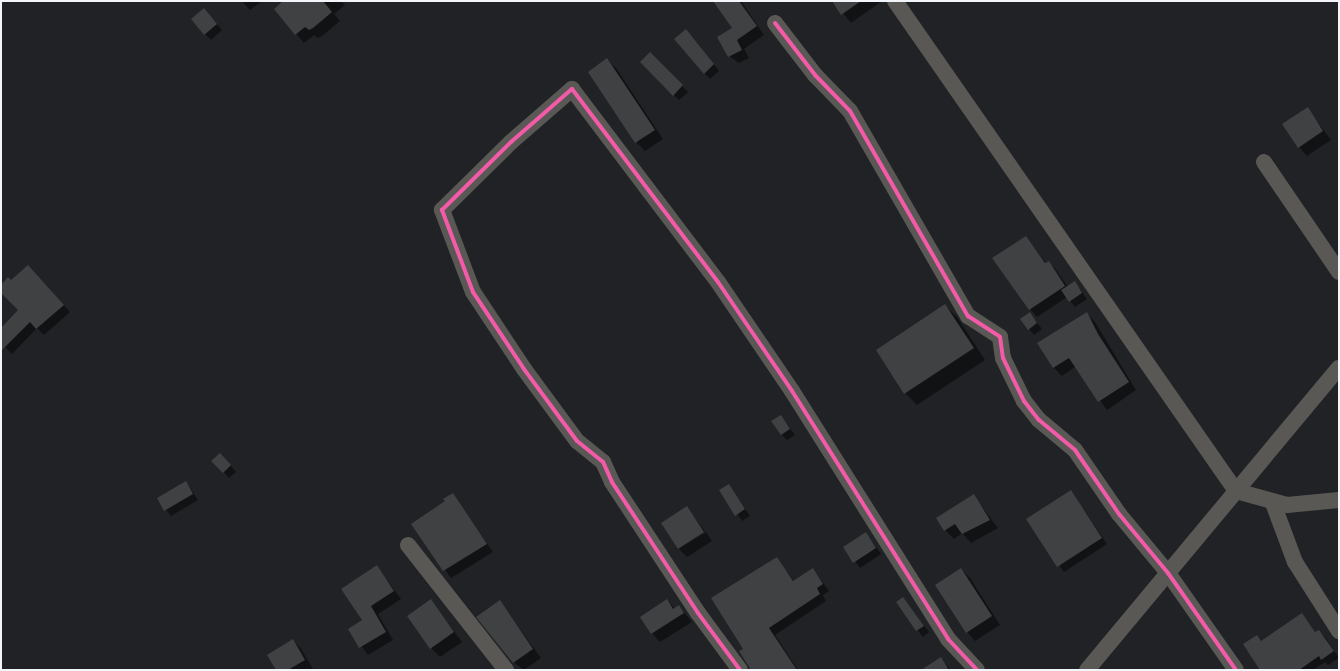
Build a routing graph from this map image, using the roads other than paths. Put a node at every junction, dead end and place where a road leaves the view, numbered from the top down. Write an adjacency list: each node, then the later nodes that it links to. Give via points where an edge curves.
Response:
1 (895, 1): 6 (street)
2 (776, 23): 10 (street, via 815,75 850,111 968,316 1000,337 1003,358 1024,401 1039,420 1075,450 1119,514)
3 (1264, 162): 4 (street)
4 (1339, 272)
5 (1339, 368): 6 (street)
6 (1236, 491): 8 (street); 10 (street)
7 (1339, 500): 8 (street, via 1286,505)
8 (1273, 503): 11 (street, via 1295,562)
9 (408, 545): 12 (street)
10 (1168, 573): 15 (street); 16 (street)
11 (1339, 631)
12 (506, 670)
13 (740, 670): 14 (street, via 698,612 612,482 602,462 577,441 520,363 474,292 442,210 511,142 572,89 718,282 792,391 948,639)
14 (977, 670)
15 (1086, 670)
16 (1236, 670)

